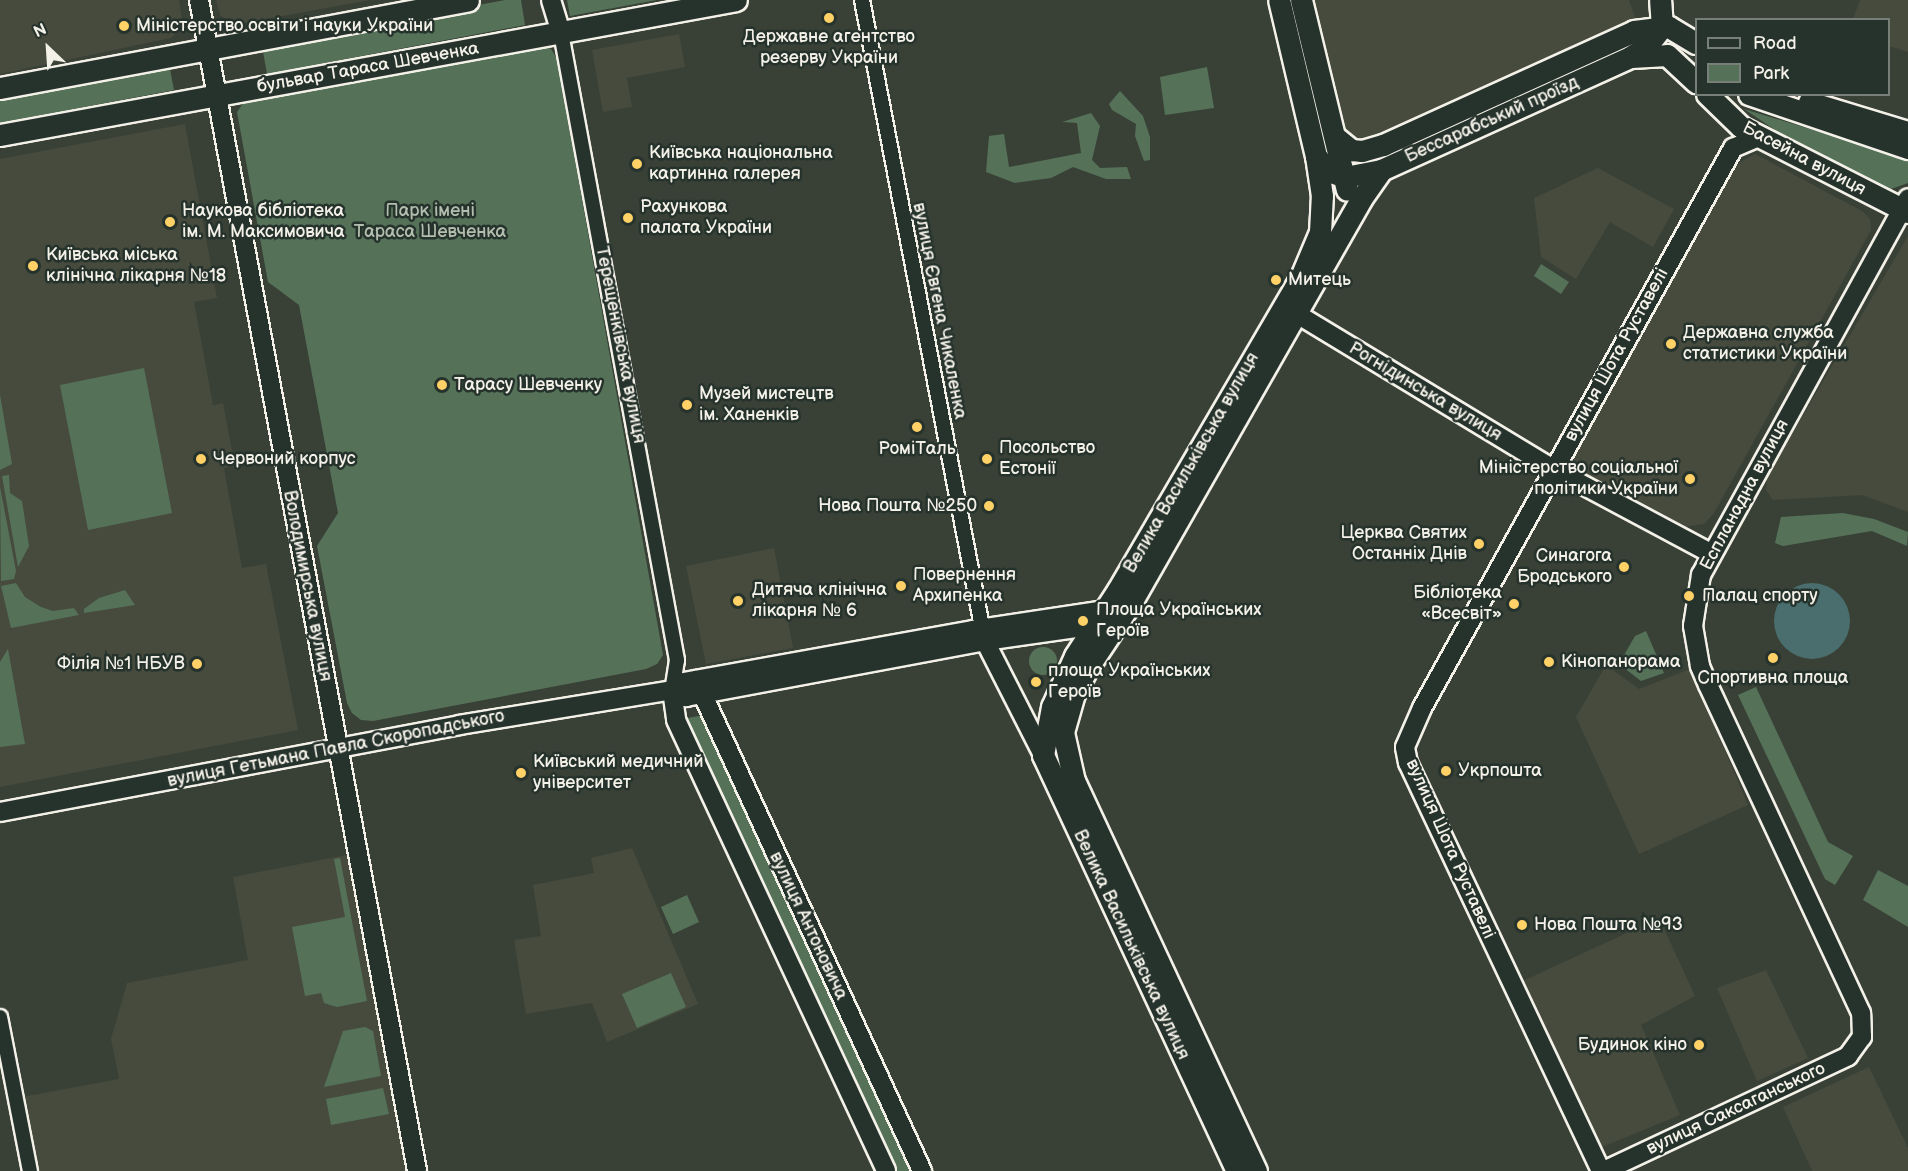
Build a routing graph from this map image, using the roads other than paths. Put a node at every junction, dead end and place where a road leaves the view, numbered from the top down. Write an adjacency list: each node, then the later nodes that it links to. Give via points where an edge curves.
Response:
1 (199, 0): 12 (main road, Володимирська вулиця)
2 (468, 0): 12 (main road)
3 (552, 0): 10 (main road, Терещенківська вулиця)
4 (736, 0): 10 (main road, бульвар Тараса Шевченка)
5 (862, 0): 34 (street, вулиця Євгена Чикаленка)
6 (1279, 0): 25 (main road, Велика Васильківська вулиця)
7 (1301, 0): 22 (main road, Велика Васильківська вулиця)
8 (1660, 0): 9 (main road); 11 (main road)
9 (1662, 27): 11 (main road, Бессарабський проїзд); 13 (main road, Бессарабський проїзд, via 1647,46); 22 (main road, Бессарабський проїзд, via 1634,31 1378,147 1351,150)
10 (561, 33): 16 (main road, бульвар Тараса Шевченка); 36 (street, Терещенківська вулиця, via 677,660)
11 (1690, 38)
12 (209, 48): 15 (main road); 16 (main road, Володимирська вулиця)
13 (1630, 57): 14 (main road, via 1667,55); 26 (main road, Бессарабський проїзд)
14 (1695, 81)
15 (0, 88)
16 (217, 94): 21 (main road, бульвар Тараса Шевченка); 37 (main road, Володимирська вулиця)
17 (1709, 96): 23 (main road, Басейна вулиця, via 1741,127)
18 (1755, 96): 24 (main road, Басейна вулиця)
19 (1792, 96): 20 (main road)
20 (1908, 132)
21 (0, 135)
22 (1335, 137): 27 (main road, Велика Васильківська вулиця)
23 (1759, 137): 28 (main road, Басейна вулиця); 31 (main road, вулиця Шота Руставелі, via 1733,148)
24 (1908, 148)
25 (1316, 156): 27 (main road, via 1328,171); 33 (main road, Велика Васильківська вулиця, via 1322,216 1314,250)
26 (1382, 170): 27 (main road, Бессарабський проїзд); 29 (main road, Велика Васильківська вулиця)
27 (1345, 177): 29 (main road, Велика Васильківська вулиця, via 1348,199)
28 (1906, 207): 32 (main road, Еспланадна вулиця)
29 (1342, 235): 30 (main road, Велика Васильківська вулиця)
30 (1297, 314): 31 (main road, Рогнідинська вулиця); 33 (main road, Велика Васильківська вулиця)
31 (1553, 469): 32 (main road, Рогнідинська вулиця); 48 (main road, вулиця Шота Руставелі, via 1414,722 1406,747 1408,763)
32 (1712, 554): 41 (main road, Еспланадна вулиця, via 1697,590 1693,626 1700,666 1862,1012)
33 (1106, 619): 34 (main road); 38 (main road, Велика Васильківська вулиця, via 1052,707); 47 (main road, Велика Васильківська вулиця, via 1073,696 1063,732 1067,759)
34 (983, 635): 35 (main road, вулиця Гетьмана Павла Скоропадського); 38 (main road)
35 (699, 687): 36 (main road, вулиця Гетьмана Павла Скоропадського, via 686,697); 45 (main road, вулиця Антоновича)
36 (672, 690): 37 (main road, вулиця Гетьмана Павла Скоропадського); 44 (main road, вулиця Антоновича, via 676,720)
37 (338, 749): 39 (main road, вулиця Гетьмана Павла Скоропадського); 43 (main road, Володимирська вулиця)
38 (1043, 755): 46 (main road, Велика Васильківська вулиця)
39 (0, 812)
40 (0, 1017): 42 (street)
41 (1862, 1037): 48 (main road, вулиця Саксаганського, via 1848,1056)
42 (30, 1171)
43 (417, 1171)
44 (886, 1171)
45 (922, 1171)
46 (1237, 1171)
47 (1256, 1171)
48 (1602, 1171)

